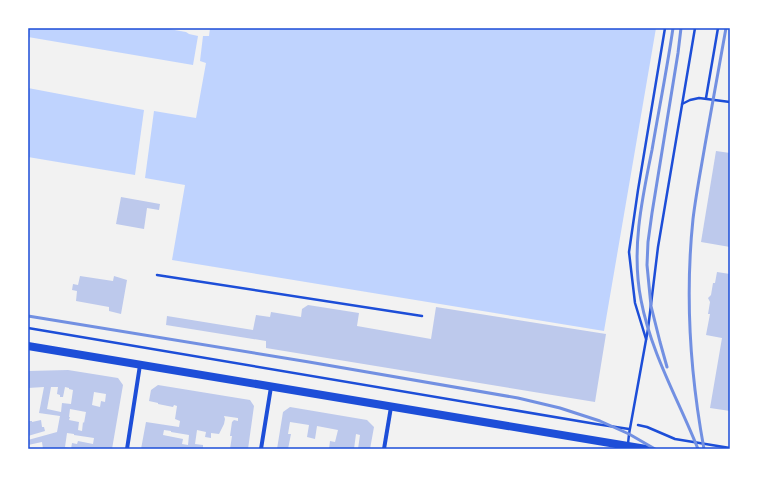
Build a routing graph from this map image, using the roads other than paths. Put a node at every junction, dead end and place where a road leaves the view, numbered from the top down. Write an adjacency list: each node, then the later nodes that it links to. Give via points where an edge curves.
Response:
1 (665, 28): 10 (lane, via 629,252 635,303)
2 (695, 28): 6 (lane)
3 (718, 28): 4 (lane)
4 (706, 98): 5 (lane); 6 (lane)
5 (730, 102)
6 (682, 104): 10 (lane, via 658,247)
7 (157, 275): 8 (lane)
8 (422, 316)
9 (28, 328): 15 (lane)
10 (646, 340): 15 (lane)
11 (28, 346): 12 (main road)
12 (140, 365): 13 (main road); 17 (street)
13 (271, 387): 14 (main road); 18 (street)
14 (391, 406): 16 (main road); 19 (street)
15 (630, 429): 16 (lane)
16 (629, 448): 20 (main road)
17 (127, 449)
18 (261, 449)
19 (384, 449)
20 (646, 449)

